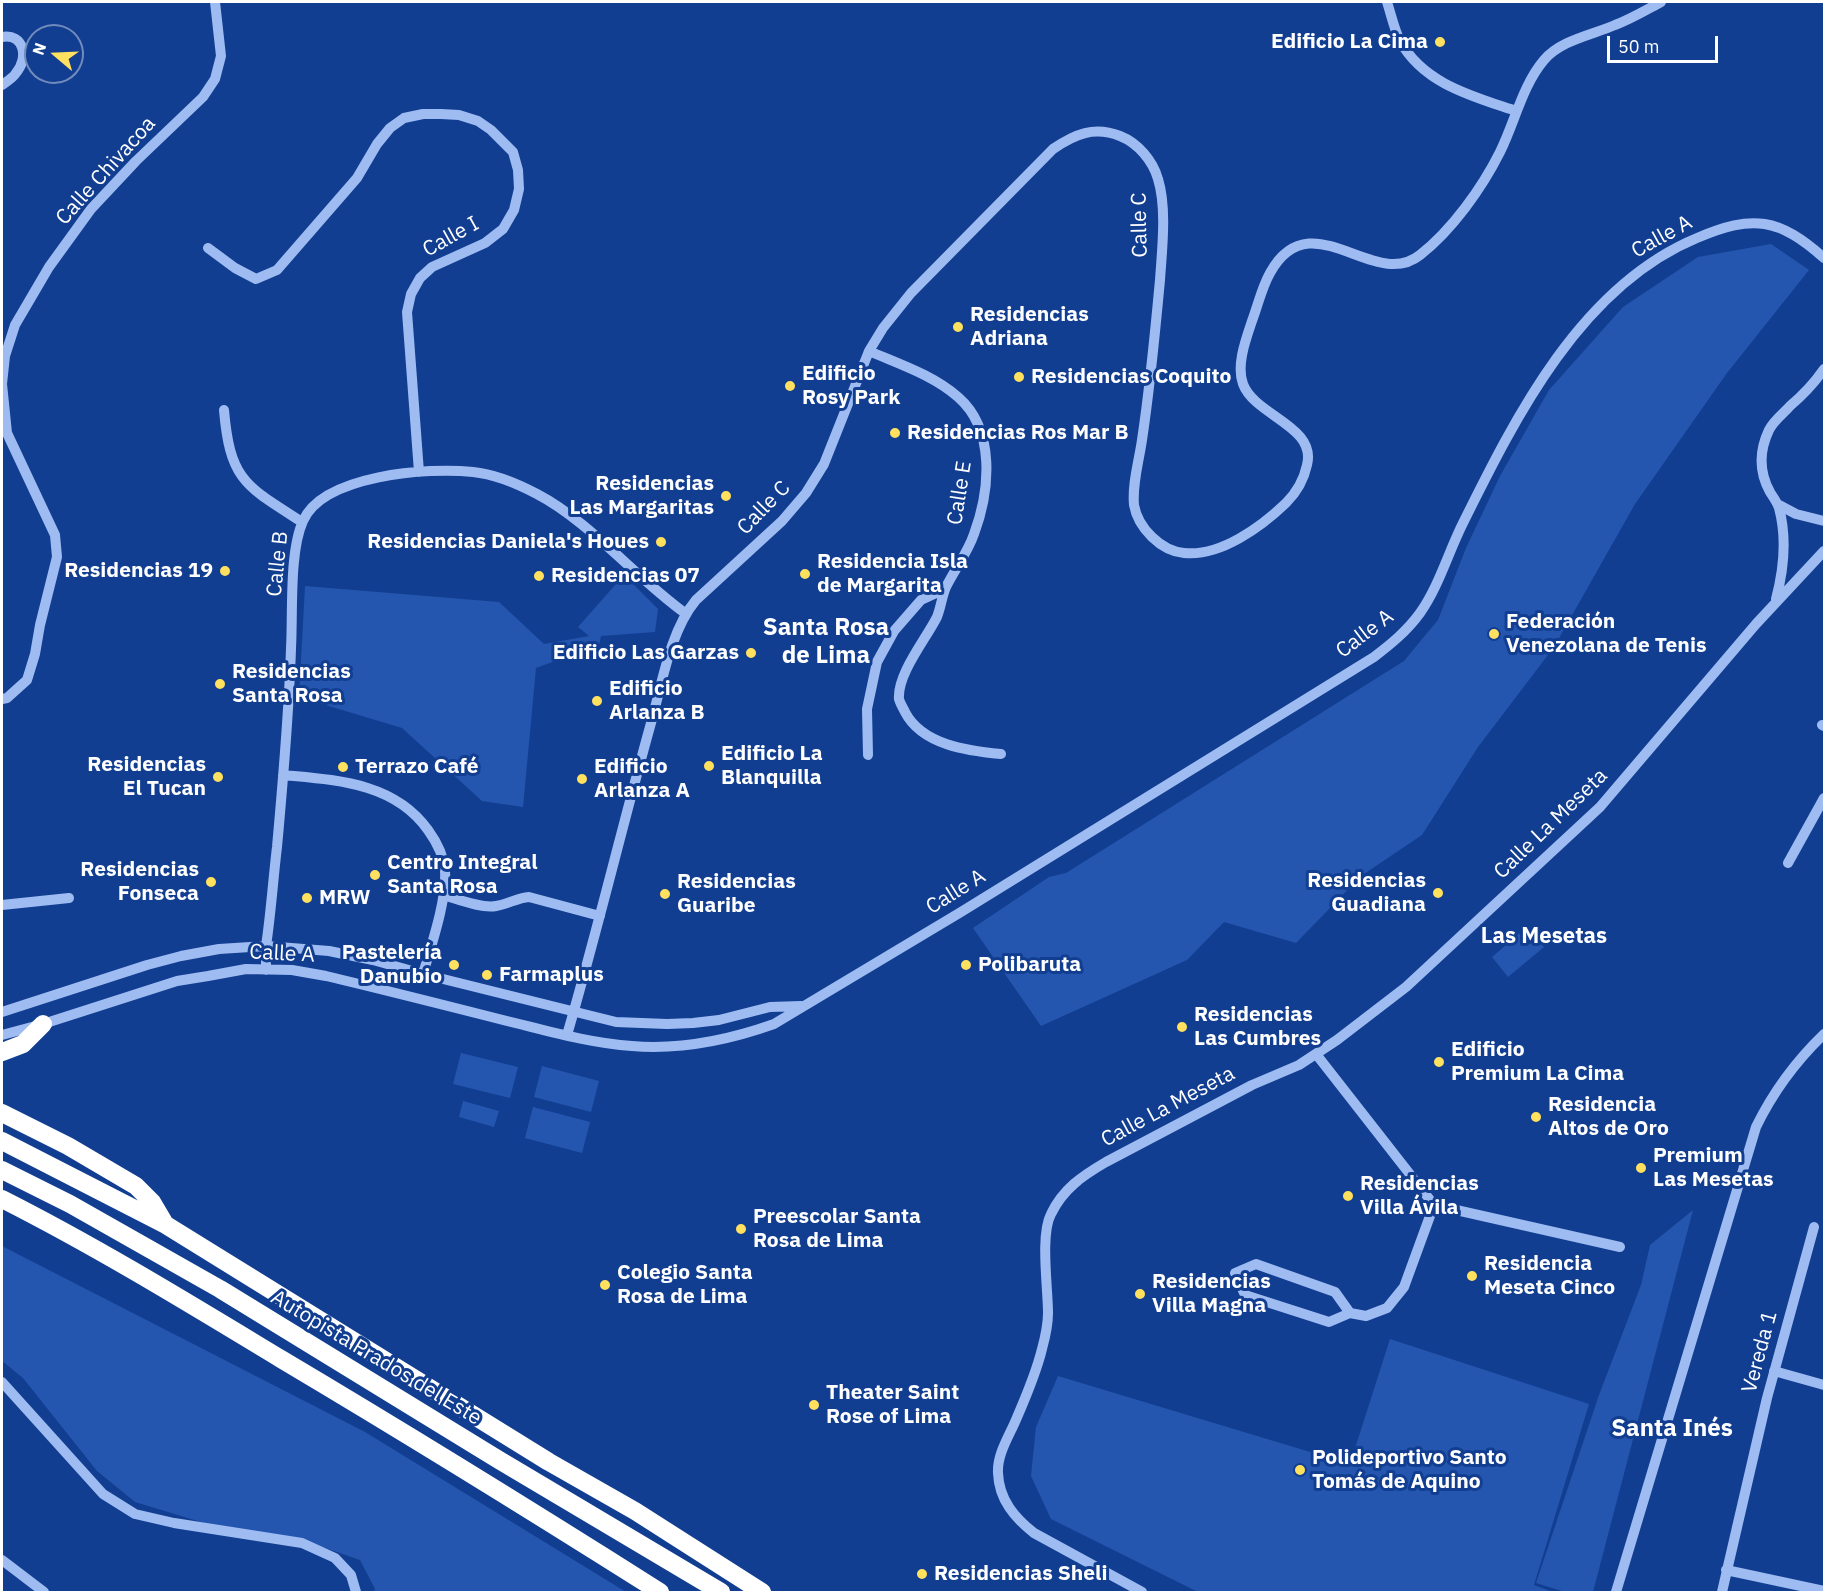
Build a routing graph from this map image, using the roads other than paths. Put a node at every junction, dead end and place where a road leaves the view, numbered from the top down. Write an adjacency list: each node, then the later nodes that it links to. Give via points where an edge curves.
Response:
1 (215, 2): 20 (street, Calle Chivacoa, via 221,56 215,79 203,98 91,209 43,277 15,325 5,356 2,384 7,433 55,535 57,557 27,680)
2 (1387, 2): 6 (street, via 1400,40 1432,78)
3 (1661, 2): 6 (street, via 1620,24 1558,47 1543,60)
4 (2, 37): 5 (street, via 17,39 24,57 18,72)
5 (2, 85)
6 (1516, 111): 9 (street, Calle C, via 1501,151 1477,190 1419,256 1390,266 1314,243 1294,246 1269,274 1246,338 1242,381 1248,394 1301,437 1308,447 1309,459 1289,500 1246,535 1226,545 1189,554 1176,552 1150,535 1134,508 1155,334 1162,198 1149,159 1122,137 1088,130 1053,149 911,293)
7 (208, 248): 12 (street, Calle I, via 256,279 277,270 357,177 390,128 404,118 459,115 477,121 513,152 519,189 514,210 503,229 485,243 432,267 411,294 407,312)
8 (1824, 258): 33 (street, Calle A, via 1785,229 1754,222 1710,232 1641,270 1596,309 1543,378 1471,507 1424,605 1392,644)
9 (869, 351): 17 (street, Calle E, via 922,374 959,398 984,435 986,482 982,509 974,536); 19 (street, Calle C, via 824,464 806,493)
10 (1824, 369): 13 (street, via 1778,417 1763,445 1763,476)
11 (224, 411): 15 (street, via 226,440 238,472 251,488)
12 (419, 472): 15 (street, Calle B, via 340,488 312,505); 19 (street, Calle B, via 474,472 508,481 538,495)
13 (1779, 505): 14 (street); 18 (street, via 1784,554)
14 (1824, 521)
15 (302, 522): 23 (street, Calle B, via 293,584)
16 (1824, 551): 18 (street)
17 (945, 589): 21 (street, Calle E, via 938,615 903,677 899,700 909,719 946,744); 22 (street, via 921,600 894,631 877,662 867,709)
18 (1775, 602): 41 (street, Calle La Meseta, via 1600,807 1407,987)
19 (685, 614): 29 (street, Calle C)
20 (2, 699)
21 (1001, 754)
22 (868, 755)
23 (283, 775): 26 (street, via 354,784 404,805 420,819 439,849 445,872); 30 (street, Calle B)
24 (1824, 798): 25 (street)
25 (1788, 863)
26 (443, 895): 29 (street, via 490,907 529,897); 32 (street)
27 (69, 898): 28 (street)
28 (2, 905)
29 (600, 915): 35 (street, Calle C)
30 (266, 946): 31 (street, Calle B); 32 (street, Calle A, via 329,951); 34 (street, Calle A, via 181,956)
31 (266, 970): 36 (street, Calle A, via 246,969 177,981); 39 (street, Calle A, via 326,976)
32 (423, 974): 35 (street, Calle A)
33 (805, 1005): 35 (street, Calle A, via 770,1007 719,1020 668,1024 615,1022); 39 (street, Calle A, via 774,1024 701,1043 634,1046)
34 (2, 1012)
35 (573, 1013): 39 (street, Calle C)
36 (43, 1024): 38 (street, Calle A); 40 (highway, via 22,1044)
37 (1824, 1034): 63 (street, via 1777,1089 1756,1128)
38 (2, 1035)
39 (567, 1035)
40 (2, 1052)
41 (1316, 1053): 46 (street); 62 (street, Calle La Meseta, via 1085,1174 1064,1192 1049,1216 1048,1317 1024,1402 999,1460 1001,1487 1011,1512 1034,1533)
42 (2, 1113): 47 (highway, via 136,1186)
43 (2, 1141): 47 (highway)
44 (2, 1170): 60 (highway, Autopista Prados del Este, via 220,1289)
45 (2, 1199): 59 (highway, via 206,1313 485,1481)
46 (1434, 1205): 49 (street); 50 (street, via 1404,1287 1387,1308 1366,1316)
47 (166, 1225): 61 (highway)
48 (1814, 1227): 51 (street, Vereda 1)
49 (1620, 1247)
50 (1350, 1313): 50 (street, via 1335,1292 1266,1267 1256,1264 1235,1273 1245,1294 1263,1302 1329,1322)
51 (1774, 1371): 53 (street); 55 (street, Vereda 1)
52 (2, 1383): 58 (street, via 103,1494 135,1514 302,1543 335,1558 351,1575)
53 (1824, 1385)
54 (2, 1560): 57 (street)
55 (1726, 1570): 56 (street); 64 (street, Vereda 1)
56 (1824, 1591)
57 (44, 1593)
58 (356, 1593)
59 (660, 1593)
60 (722, 1593)
61 (762, 1593)
62 (1142, 1593)
63 (1616, 1593)
64 (1722, 1593)

